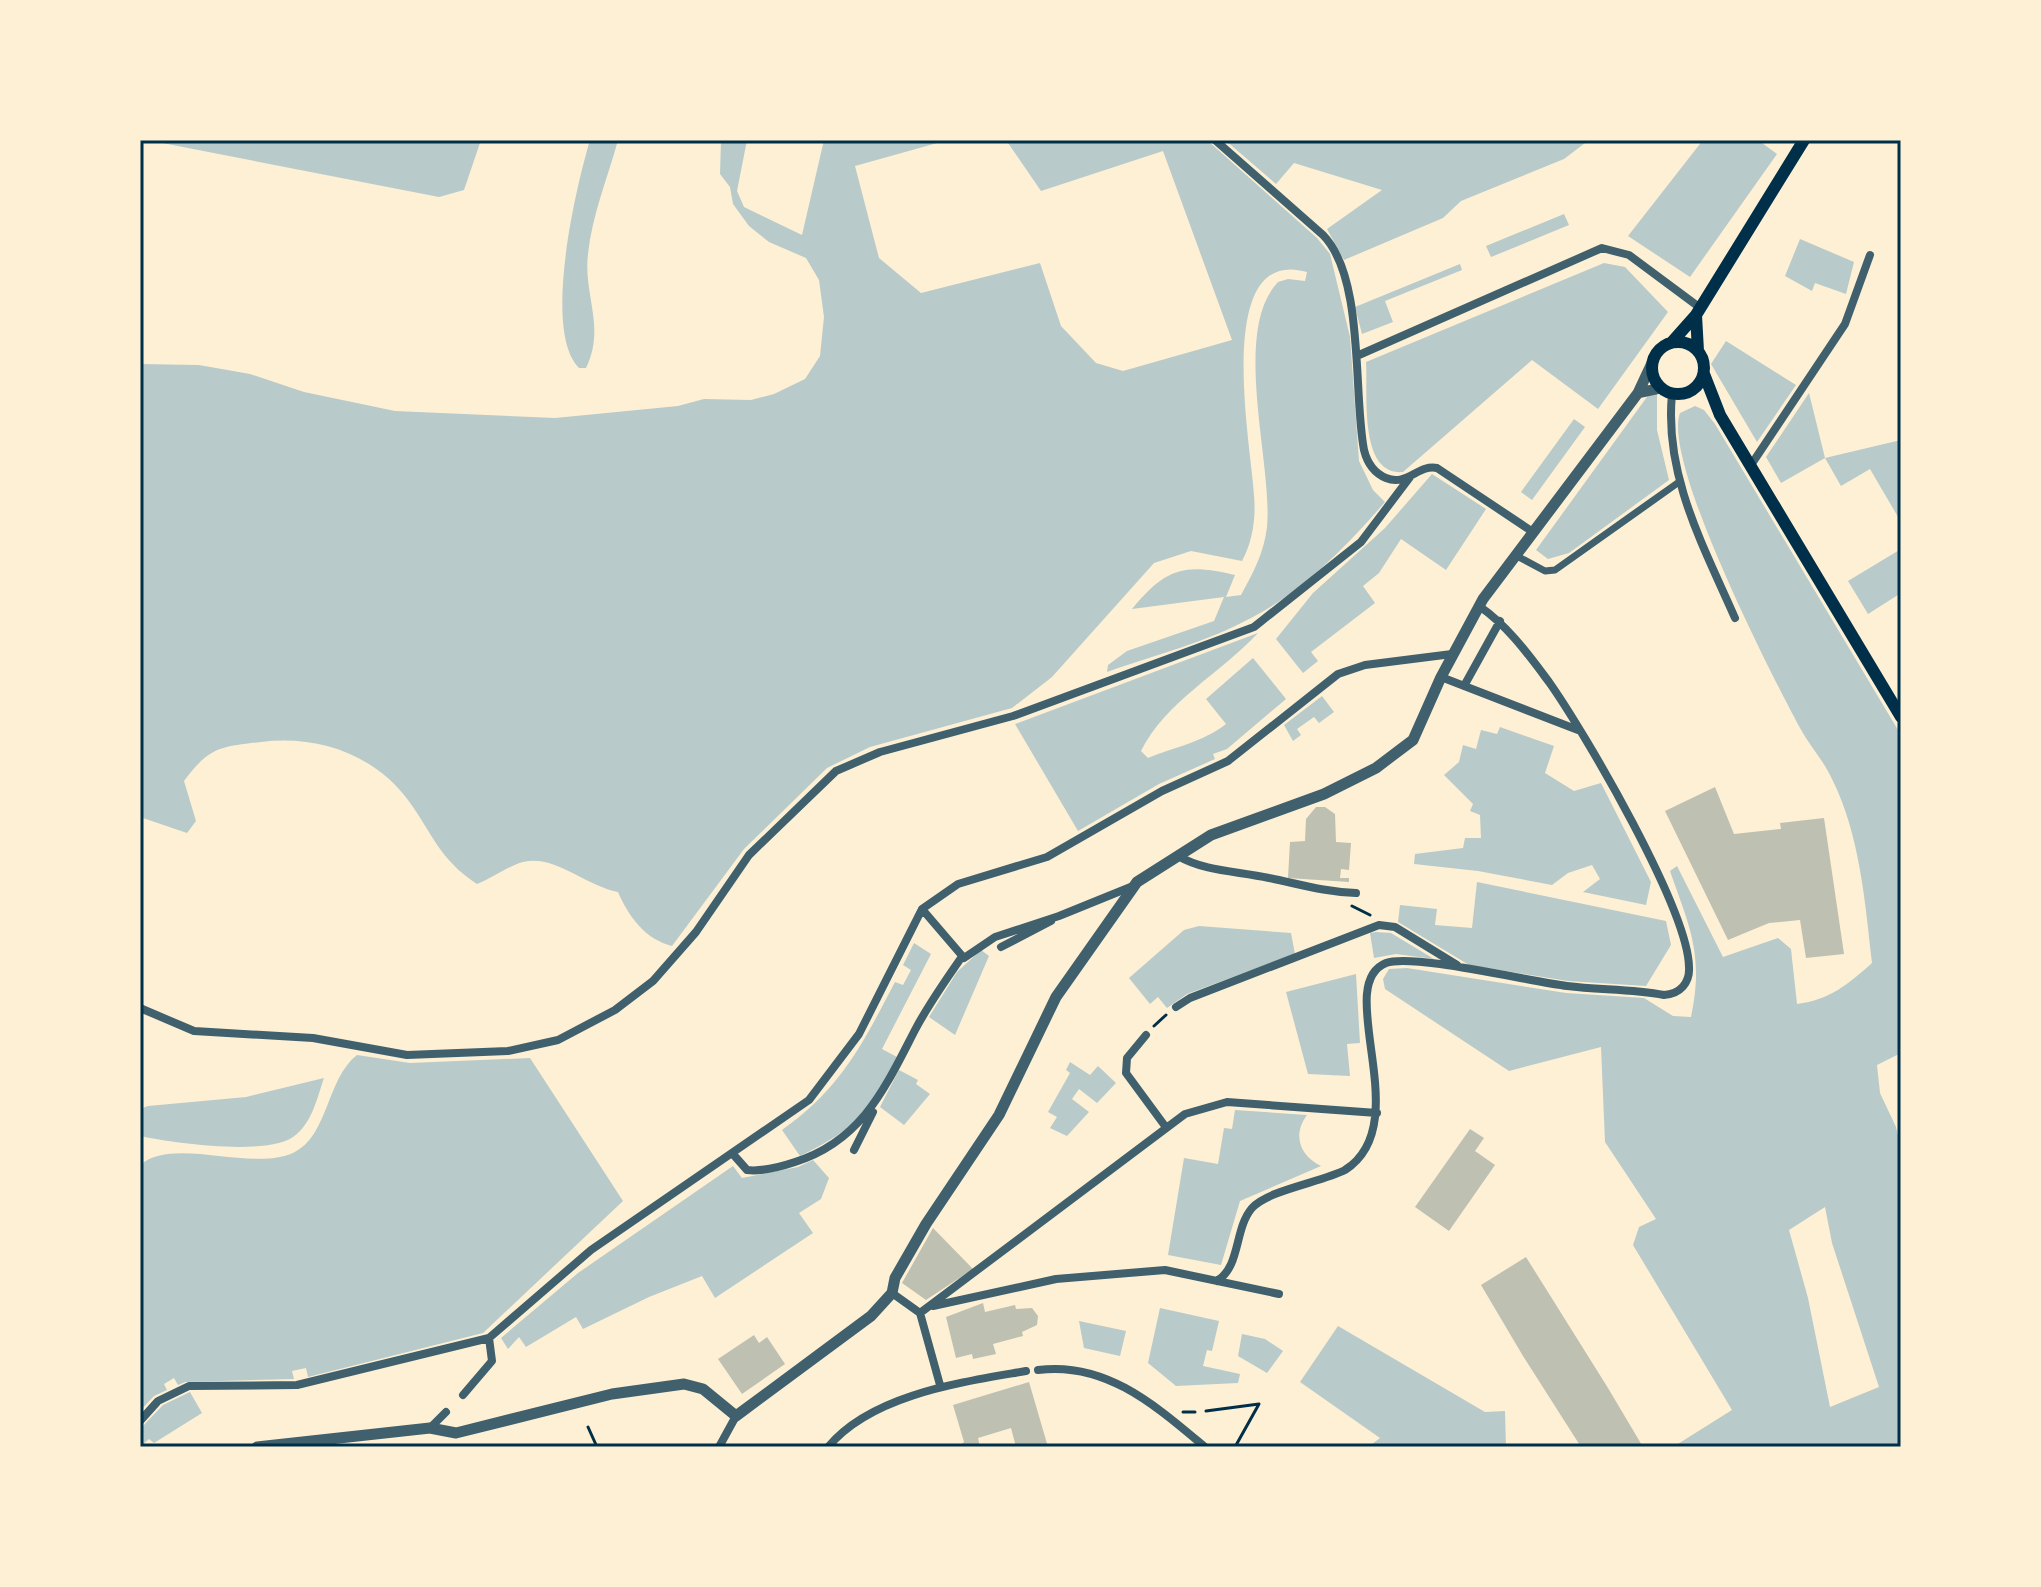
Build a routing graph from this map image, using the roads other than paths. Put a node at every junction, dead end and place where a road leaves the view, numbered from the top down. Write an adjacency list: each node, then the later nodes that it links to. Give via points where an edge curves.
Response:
1 (1215, 140): 7 (street, via 1329,242)
2 (1804, 140): 4 (main road)
3 (1870, 255): 14 (street, via 1845,324)
4 (1698, 311): 5 (main road); 6 (main road); 7 (street, via 1625,253 1599,249)
5 (1672, 342): 6 (main road); 8 (main road, via 1659,349)
6 (1698, 351): 9 (main road)
7 (1359, 355): 15 (street, via 1363,442 1369,462 1388,479)
8 (1652, 363): 10 (main road, via 1653,377); 12 (street)
9 (1704, 374): 11 (main road); 13 (main road)
10 (1666, 391): 11 (main road); 12 (street); 16 (street)
11 (1690, 391): 13 (main road)
12 (1638, 393): 17 (street)
13 (1720, 415): 14 (main road)
14 (1751, 465): 25 (main road)
15 (1410, 477): 17 (street, via 1427,467 1437,468); 36 (street, via 1361,542 1254,627 1013,716 880,752 826,778 749,855 696,932 653,981 570,1035 518,1050 407,1055 313,1038 194,1031)
16 (1679, 482): 18 (street, via 1555,570 1545,571); 20 (street)
17 (1533, 532): 18 (street)
18 (1515, 555): 19 (street)
19 (1479, 606): 21 (street); 22 (street)
20 (1735, 618)
21 (1500, 621): 24 (street); 26 (street)
22 (1452, 654): 23 (street); 30 (street, via 1365,665 1338,674 1228,761 1162,791 1047,857 958,884)
23 (1441, 677): 24 (street); 27 (street, via 1418,732 1394,756 1324,794 1220,831)
24 (1464, 686): 26 (street)
25 (1901, 717)
26 (1579, 731): 34 (street, via 1661,883 1688,956 1687,982 1664,995)
27 (1178, 856): 28 (street); 29 (street, via 1201,867 1325,892)
28 (1134, 885): 31 (street); 44 (street, via 1056,997 999,1115 926,1224)
29 (1356, 893)
30 (922, 909): 33 (street); 42 (street, via 859,1034 830,1075 809,1100)
31 (1055, 918): 32 (street); 33 (street, via 995,937)
32 (1001, 947)
33 (961, 958): 38 (street, via 916,1027)
34 (1468, 970): 35 (street, via 1395,927 1368,927); 39 (street, via 1397,961 1373,973 1367,1010)
35 (1176, 1007)
36 (140, 1008)
37 (1146, 1035): 40 (street, via 1127,1058 1126,1073)
38 (874, 1107): 41 (street); 42 (street, via 845,1138 797,1162 750,1171)
39 (1377, 1113): 40 (street, via 1222,1102); 43 (street, via 1370,1144 1352,1165 1252,1208 1228,1271)
40 (1165, 1126): 46 (street)
41 (854, 1150)
42 (732, 1153): 47 (street, via 591,1250)
43 (1217, 1281): 45 (street); 46 (street, via 1165,1270 1120,1272 1056,1279)
44 (892, 1293): 46 (street); 53 (street, via 871,1316)
45 (1279, 1294)
46 (924, 1310): 50 (street)
47 (489, 1338): 51 (street, via 492,1361); 54 (street, via 297,1385 189,1386 158,1401)
48 (1038, 1370): 59 (street, via 1067,1368 1111,1379 1163,1411)
49 (1026, 1371): 50 (street)
50 (940, 1385): 58 (street, via 872,1415)
51 (463, 1395)
52 (446, 1412): 55 (street)
53 (736, 1416): 55 (street, via 703,1389 684,1384 612,1394 456,1433); 56 (street)
54 (140, 1421)
55 (430, 1428): 57 (street)
56 (720, 1446)
57 (257, 1447)
58 (828, 1447)
59 (1205, 1447)

